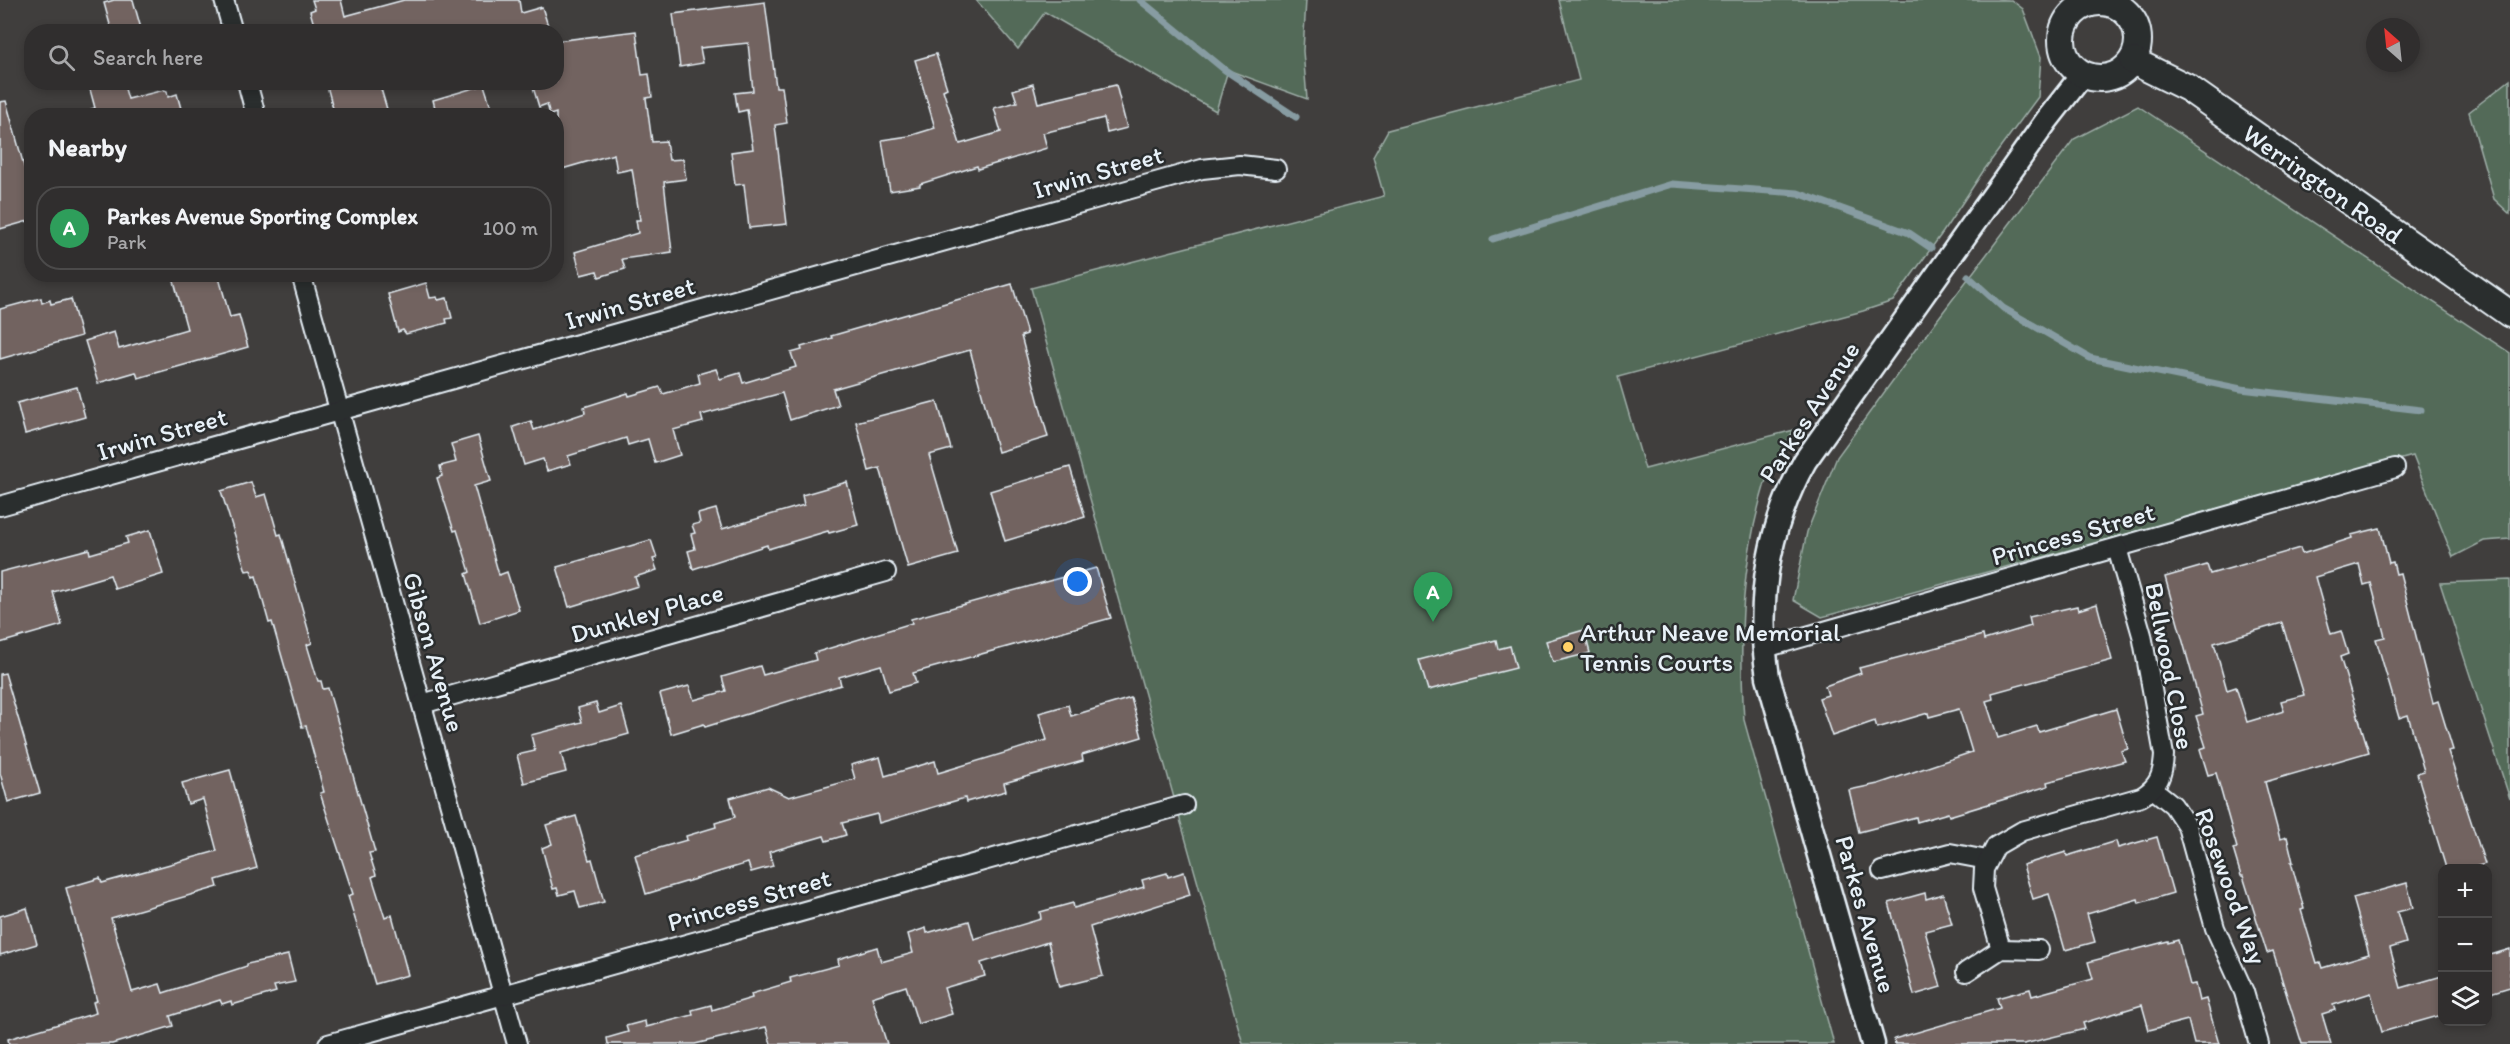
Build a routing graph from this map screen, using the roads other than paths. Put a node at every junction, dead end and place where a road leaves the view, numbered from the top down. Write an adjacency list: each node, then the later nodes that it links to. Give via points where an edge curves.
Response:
1 (224, 0): 3 (street)
2 (2063, 7): 4 (main road, via 2102,2 2122,8 2135,24 2138,36); 5 (main road, via 2062,44 2067,60)
3 (231, 24)
4 (2133, 60): 5 (main road, via 2113,76); 10 (main road, Werrington Road, via 2188,88)
5 (2083, 74): 16 (street, Parkes Avenue, via 1794,480 1775,527 1765,569)
6 (249, 90): 7 (street)
7 (254, 108)
8 (1276, 169): 11 (street, Irwin Street, via 1240,165 1202,169)
9 (303, 282): 11 (street, Gibson Avenue)
10 (2510, 314)
11 (339, 411): 13 (street, Irwin Street); 17 (street, Gibson Avenue)
12 (2395, 468): 14 (street, Princess Street)
13 (0, 506)
14 (2117, 548): 16 (street, Princess Street); 18 (street, Bellwood Close, via 2142,635 2164,755 2163,771)
15 (886, 572): 17 (street, Dunkley Place)
16 (1765, 648): 28 (street, Parkes Avenue, via 1777,712)
17 (422, 704): 25 (street, Gibson Avenue)
18 (2153, 789): 20 (street, via 2135,800 2011,836 1996,846); 29 (street, Rosewood Way, via 2173,805 2187,826 2215,928 2244,992)
19 (1184, 805): 25 (street, Princess Street)
20 (1987, 860): 21 (street, via 1950,853); 22 (street, via 1983,888)
21 (1882, 871)
22 (2001, 949): 23 (street); 24 (street)
23 (2039, 950)
24 (1966, 972)
25 (504, 995): 26 (street, Princess Street); 27 (street, Gibson Avenue)
26 (328, 1044)
27 (518, 1044)
28 (1873, 1044)
29 (2259, 1044)

